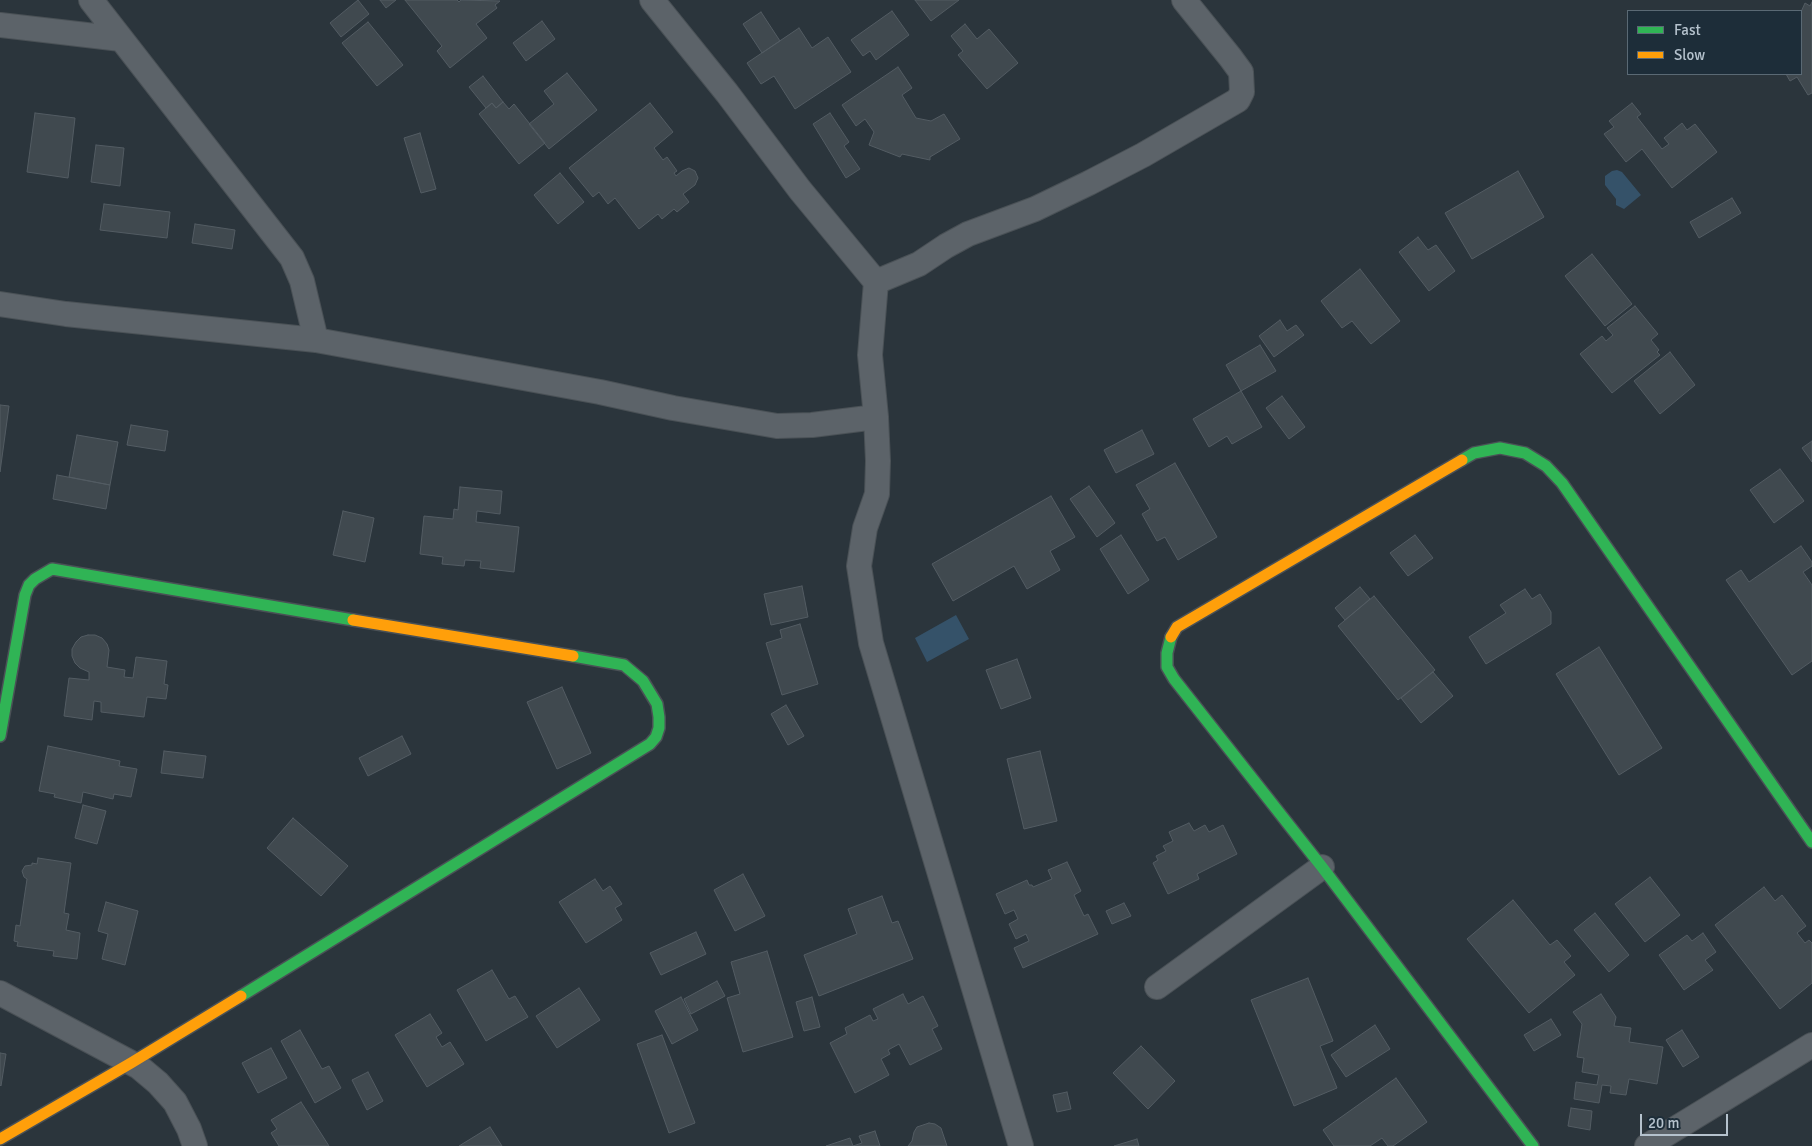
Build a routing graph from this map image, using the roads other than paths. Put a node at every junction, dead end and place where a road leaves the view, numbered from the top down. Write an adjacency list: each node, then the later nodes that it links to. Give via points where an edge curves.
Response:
1 (91, 0): 5 (street)
2 (652, 0): 6 (street)
3 (1184, 0): 6 (street, via 1241,72 1242,92 1238,100 1120,167 1035,209 968,234 919,264)
4 (0, 25): 5 (street)
5 (121, 39): 8 (street, via 292,258 302,281)
6 (876, 282): 9 (street, via 870,355)
7 (0, 304): 8 (street)
8 (316, 340): 9 (street, via 777,426)
9 (876, 417): 19 (street, via 877,494 865,528 859,566 872,644)
10 (0, 736): 16 (street, via 24,595 35,579 52,569 624,666 643,681 656,704 659,728 650,744)
11 (1812, 842): 12 (street, via 1562,483 1546,466 1525,453 1500,448 1474,453 1177,627 1170,639 1167,667 1174,679)
12 (1322, 867): 13 (street); 20 (street)
13 (1157, 987)
14 (0, 993): 16 (street)
15 (1812, 1044): 21 (street)
16 (131, 1063): 17 (street); 18 (street, via 158,1083 175,1102)
17 (0, 1139)
18 (195, 1146)
19 (1022, 1146)
20 (1533, 1146)
21 (1647, 1146)

